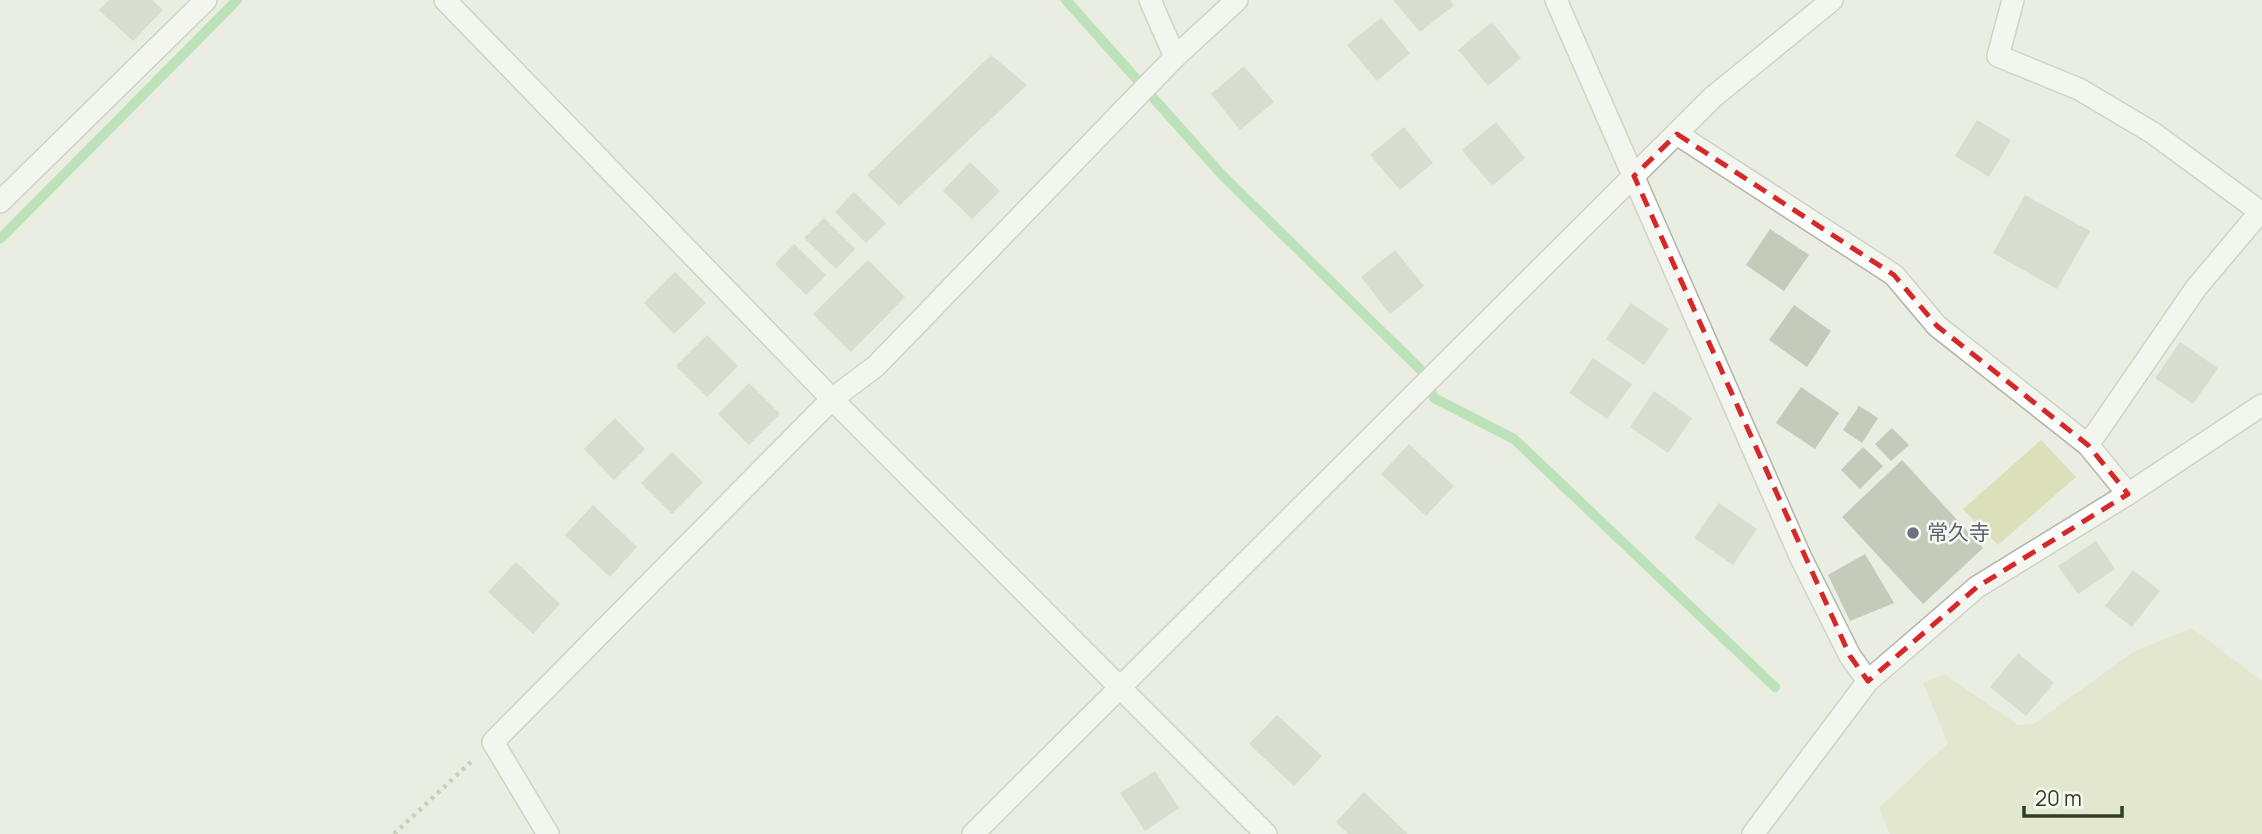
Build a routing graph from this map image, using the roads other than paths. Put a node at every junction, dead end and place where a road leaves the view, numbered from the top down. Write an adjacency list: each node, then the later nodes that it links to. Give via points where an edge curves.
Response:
1 (206, 0): 11 (street)
2 (445, 0): 13 (street)
3 (1150, 0): 8 (street)
4 (1237, 0): 8 (street)
5 (1556, 0): 10 (street)
6 (1832, 0): 9 (street, via 1713,97)
7 (2013, 0): 12 (street, via 1998,56 2079,89 2143,127)
8 (1175, 57): 13 (street, via 876,366)
9 (1677, 134): 10 (street); 15 (street, via 1894,275 1937,326)
10 (1634, 176): 17 (street, via 1801,558 1850,656); 18 (street)
11 (0, 202)
12 (2261, 212): 15 (street, via 2196,288)
13 (832, 399): 18 (street); 19 (street, via 493,742)
14 (2262, 405): 16 (street)
15 (2088, 445): 16 (street)
16 (2128, 494): 17 (street, via 1978,587)
17 (1868, 681): 22 (street)
18 (1121, 688): 20 (street); 21 (street)
19 (548, 834)
20 (973, 834)
21 (1266, 834)
22 (1753, 834)

